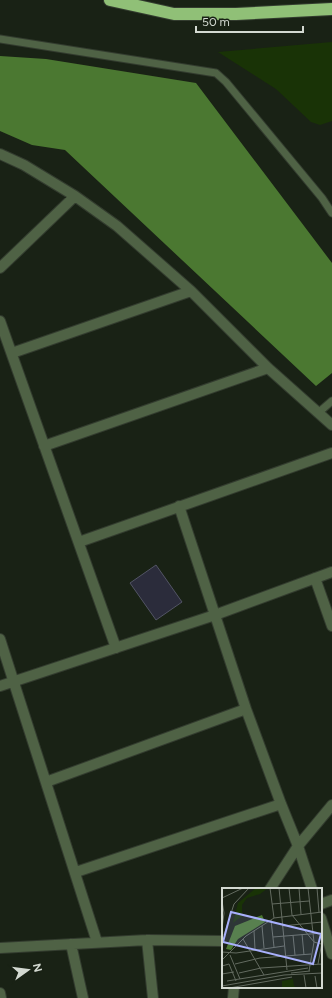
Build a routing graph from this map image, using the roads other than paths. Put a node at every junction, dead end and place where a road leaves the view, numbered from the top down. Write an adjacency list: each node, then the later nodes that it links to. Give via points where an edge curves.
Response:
1 (110, 0): 2 (highway, via 174,14)
2 (332, 9)
3 (0, 39): 6 (lane, via 216,73)
4 (0, 154): 5 (street, via 24,165)
5 (75, 196): 7 (street); 8 (street, via 118,226)
6 (332, 213)
7 (0, 268)
8 (191, 291): 10 (street); 11 (street)
9 (0, 322): 10 (street)
10 (12, 353): 15 (street)
11 (268, 368): 13 (street); 15 (street)
12 (332, 401): 13 (lane)
13 (318, 413): 14 (street)
14 (332, 425)
15 (44, 446): 18 (street)
16 (332, 453): 17 (street)
17 (179, 506): 18 (street); 21 (street)
18 (79, 542): 24 (street)
19 (332, 572): 20 (street)
20 (315, 578): 21 (street); 22 (street)
21 (215, 615): 24 (street); 27 (street)
22 (332, 626)
23 (0, 639): 25 (street)
24 (116, 648): 25 (street)
25 (14, 681): 26 (street); 28 (street)
26 (0, 686)
27 (246, 709): 28 (street); 29 (street)
28 (46, 782): 32 (street)
29 (281, 804): 31 (street); 32 (street)
30 (332, 805): 31 (street)
31 (298, 846): 33 (street); 34 (street)
32 (76, 872): 40 (street)
33 (271, 888)
34 (312, 888)
35 (332, 900): 36 (street)
36 (322, 904)
37 (322, 921): 43 (street)
38 (147, 940): 39 (street); 40 (street); 48 (street)
39 (222, 941)
40 (97, 942): 41 (street)
41 (71, 944): 42 (street); 47 (street)
42 (0, 948)
43 (332, 954)
44 (234, 988): 49 (street)
45 (0, 993): 46 (street)
46 (1, 998)
47 (83, 998)
48 (153, 998)
49 (233, 998)

